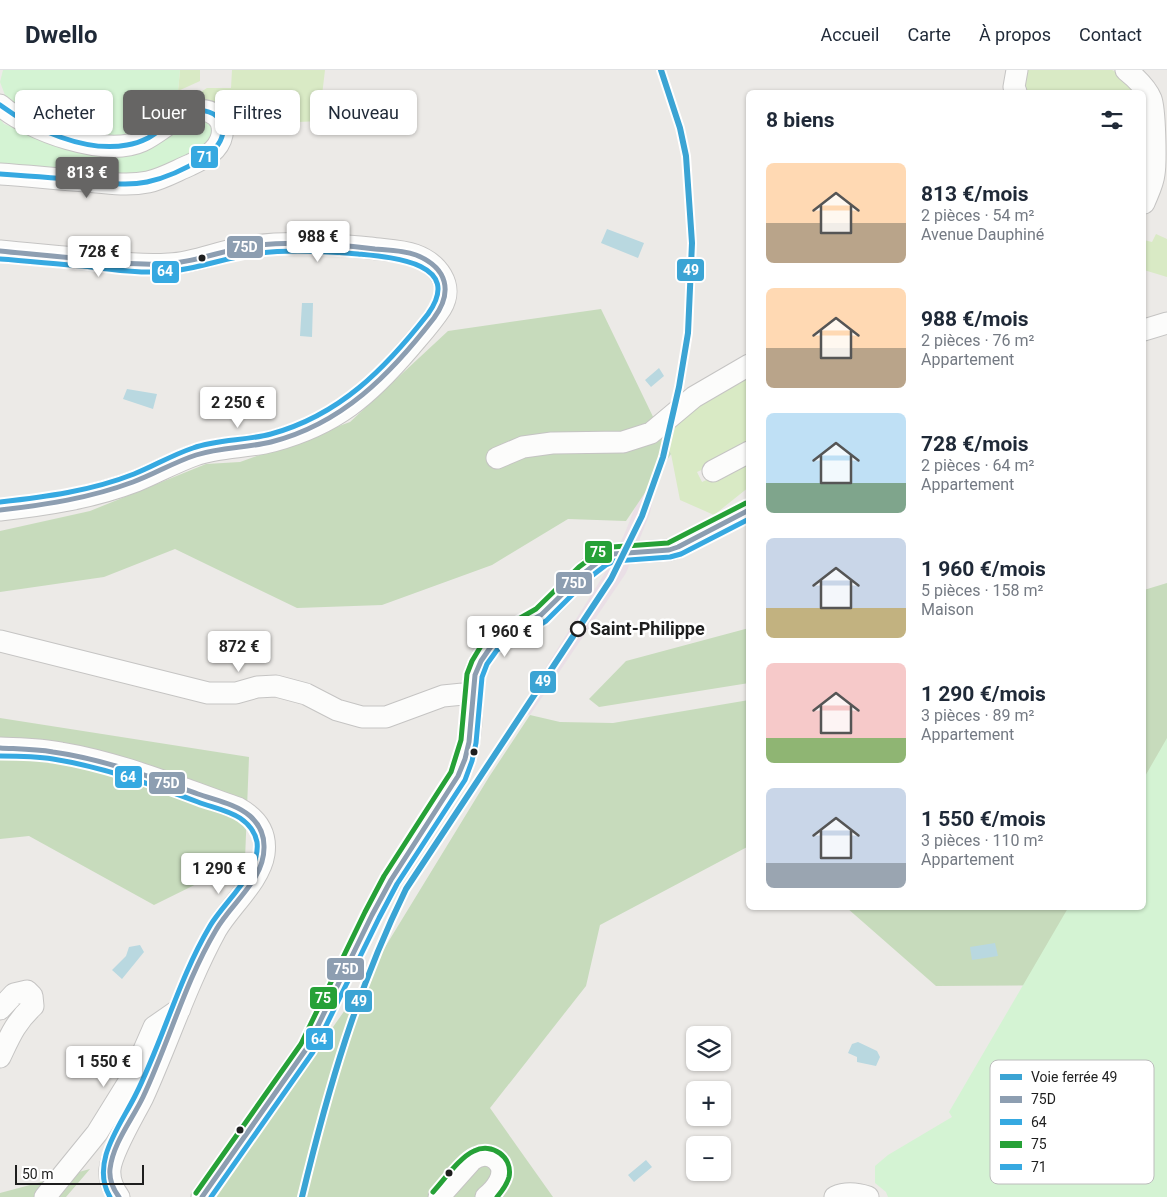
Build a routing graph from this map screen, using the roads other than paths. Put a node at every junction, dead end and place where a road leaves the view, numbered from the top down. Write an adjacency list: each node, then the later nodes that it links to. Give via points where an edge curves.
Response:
1 (1017, 70): 3 (street)
2 (1126, 70): 4 (street)
3 (1015, 90)
4 (1145, 90)
5 (1146, 91): 9 (street, via 1152,100 1154,119 1154,172)
6 (0, 104): 7 (street, via 27,124 59,136 100,145 139,142 192,111 204,110 219,117 222,136 216,149 201,160 148,182 125,184)
7 (0, 174)
8 (1167, 174): 10 (street)
9 (1146, 198)
10 (1146, 214)
11 (0, 251): 18 (street, via 143,265 197,260 258,245 337,245 414,254 436,268 446,290 445,302 434,319 388,374 336,417 272,442 196,455 96,495)
12 (1167, 323): 13 (street)
13 (1146, 329)
14 (746, 367): 16 (street, via 694,397 652,433 623,442 552,443 523,447)
15 (746, 454): 17 (street)
16 (497, 458)
17 (713, 471)
18 (0, 510)
19 (746, 512): 21 (street, via 669,550 613,554 594,562 557,602 492,645 480,660)
20 (0, 641): 21 (street, via 208,693 236,693 276,686 306,694 337,710 362,717 386,717 444,696)
21 (473, 693): 28 (street, via 469,744 458,776 391,880 307,1048)
22 (0, 748): 23 (street, via 61,753 128,769 238,808 259,826 265,840 260,870 217,928)
23 (181, 1008): 26 (street, via 115,1153 110,1168); 27 (street, via 154,1027 133,1075 97,1133)
24 (0, 1009): 25 (street, via 14,994 27,991 32,996 33,1006 14,1029)
25 (0, 1058)
26 (110, 1193)
27 (45, 1197)
28 (202, 1197)
29 (439, 1197): 30 (street, via 472,1160 487,1154 500,1165 502,1174)
30 (486, 1197)
31 (835, 1197): 32 (street, via 858,1193)
32 (868, 1197)

